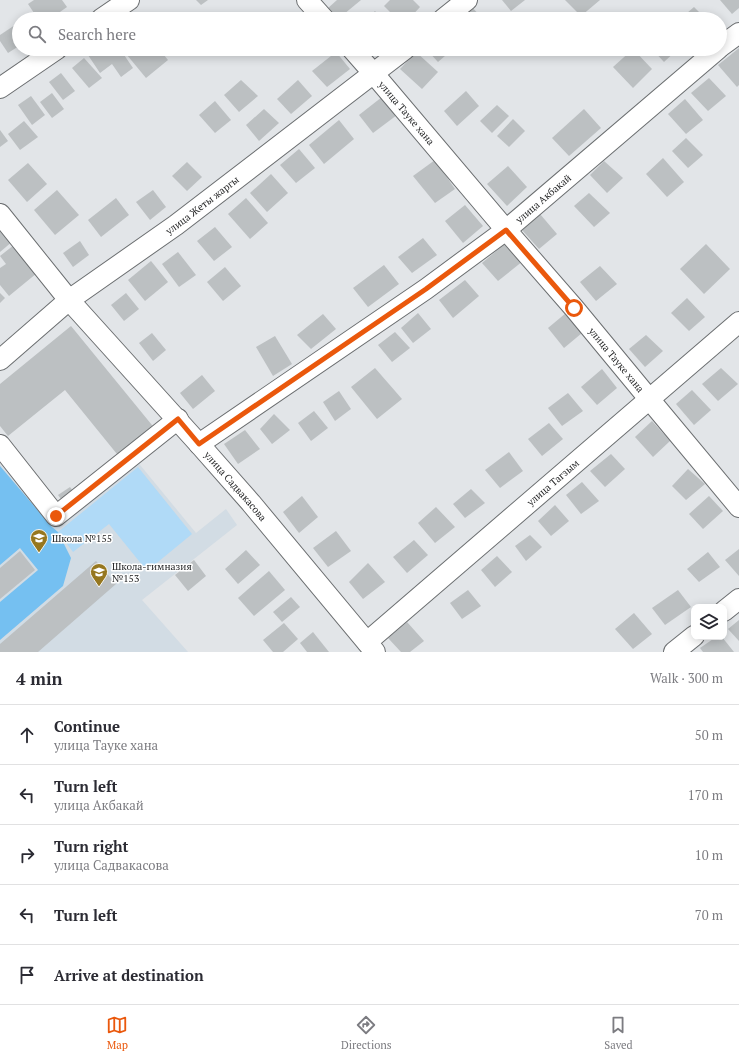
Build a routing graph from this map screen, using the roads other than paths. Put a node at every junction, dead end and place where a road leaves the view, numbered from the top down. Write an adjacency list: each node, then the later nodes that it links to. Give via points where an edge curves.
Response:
1 (129, 0): 4 (street)
2 (307, 0): 5 (street)
3 (467, 0): 6 (street)
4 (111, 12)
5 (318, 12)
6 (452, 12)
7 (739, 32): 8 (street, улица Акбакай)
8 (727, 42)
9 (47, 56): 14 (street)
10 (358, 56): 13 (street, улица Тауке хана)
11 (396, 56): 13 (street, улица Жеты жаргы)
12 (710, 56): 16 (street, улица Акбакай)
13 (374, 74): 16 (street, улица Тауке хана); 17 (street, улица Жеты жаргы, via 176,225)
14 (0, 88)
15 (0, 214): 17 (street, улица Садвакасова)
16 (506, 230): 20 (street, улица Тауке хана); 22 (street, улица Акбакай, via 426,289)
17 (69, 300): 19 (street, улица Жеты жаргы); 21 (street, улица Садвакасова)
18 (739, 322): 20 (street, улица Тагзым)
19 (0, 360)
20 (650, 400): 24 (street, улица Тауке хана); 28 (street, улица Тагзым)
21 (178, 419): 22 (street, улица Садвакасова); 23 (street, via 56,516)
22 (199, 444): 28 (street, улица Садвакасова)
23 (0, 445)
24 (739, 507)
25 (739, 599): 26 (street)
26 (727, 609)
27 (691, 638): 29 (street)
28 (371, 647)
29 (674, 652)

